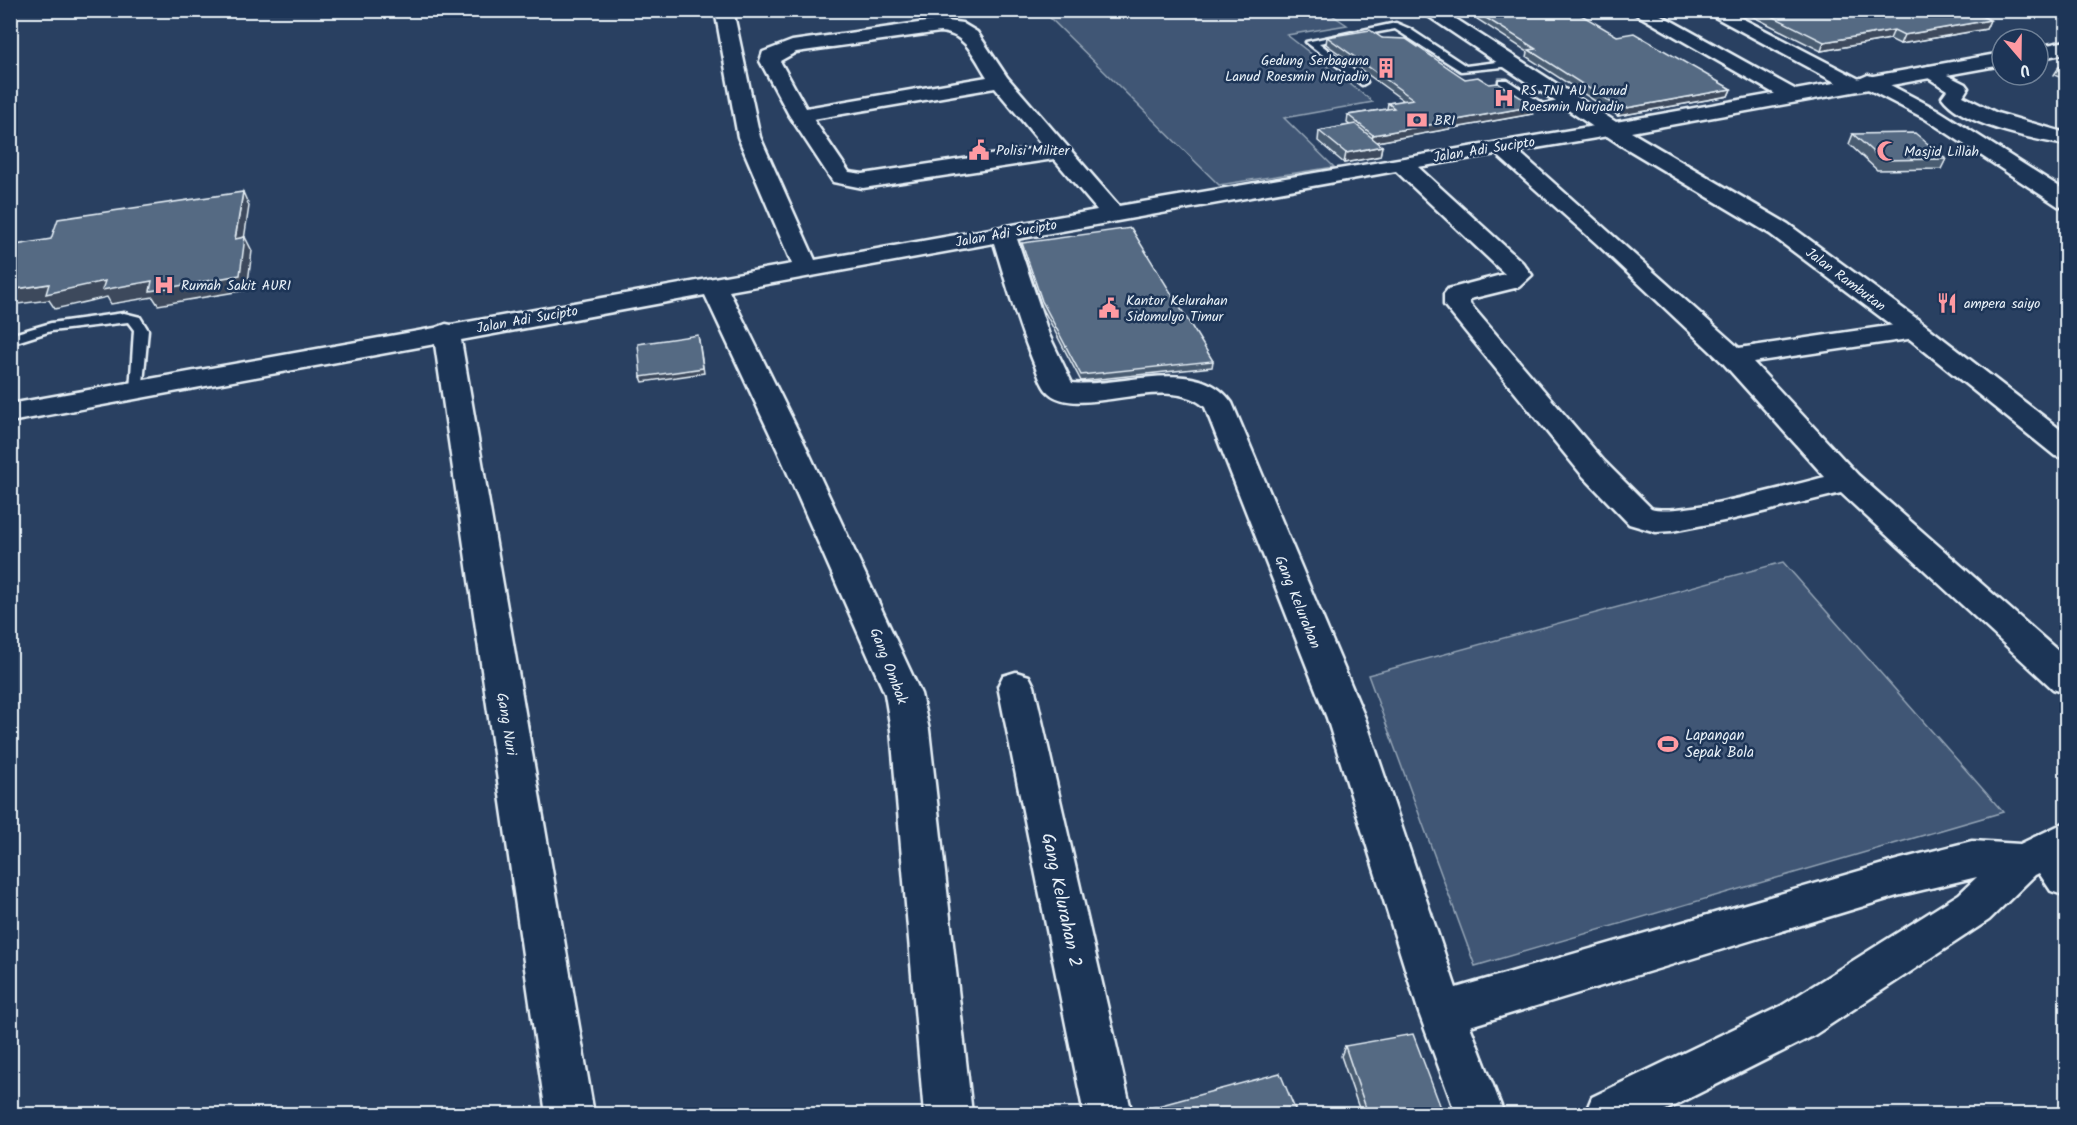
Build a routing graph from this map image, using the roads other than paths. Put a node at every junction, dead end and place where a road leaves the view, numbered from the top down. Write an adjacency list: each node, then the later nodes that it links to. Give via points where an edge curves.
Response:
1 (724, 10): 23 (street, via 749,137)
2 (1428, 10): 6 (street, Jalan Rambutan)
3 (1638, 10): 12 (street)
4 (1711, 10): 11 (street)
5 (1990, 61): 7 (street, Jalan Adi Sucipto)
6 (1513, 63): 9 (lane, via 1464,69 1396,26 1311,42); 13 (street, Jalan Rambutan)
7 (1929, 72): 11 (street, Jalan Adi Sucipto); 16 (street, via 1958,88 1952,97 1966,106 2008,124)
8 (1000, 81): 14 (street); 14 (street, via 970,36 948,26 792,47 773,53 770,61); 18 (street)
9 (1362, 82)
10 (1503, 82): 13 (lane, via 1541,107)
11 (1861, 83): 12 (street, Jalan Adi Sucipto); 20 (street, via 1931,114)
12 (1791, 95): 15 (street, Jalan Adi Sucipto)
13 (1570, 102): 15 (street, Jalan Rambutan)
14 (800, 115): 18 (street, via 842,177 863,181)
15 (1612, 129): 17 (street, Jalan Adi Sucipto); 25 (street, Jalan Rambutan, via 1779,229)
16 (2067, 139)
17 (1501, 147): 19 (street, Jalan Adi Sucipto); 28 (street)
18 (1060, 151): 21 (street)
19 (1401, 163): 21 (street, Jalan Adi Sucipto); 32 (street, via 1519,275 1510,282 1456,294 1457,305 1593,468 1640,516 1672,520)
20 (2067, 201)
21 (1113, 214): 22 (street, Jalan Adi Sucipto)
22 (1003, 233): 23 (street, Jalan Adi Sucipto); 36 (street, Gang Kelurahan, via 1036,335 1057,385 1064,391 1083,393 1174,383 1194,387 1218,404 1346,718)
23 (807, 270): 24 (street, Jalan Adi Sucipto)
24 (714, 287): 26 (street, Jalan Adi Sucipto); 38 (street, Gang Ombak, via 903,694 910,730)
25 (1915, 330): 28 (street); 31 (street, Jalan Rambutan)
26 (446, 332): 29 (street, Jalan Adi Sucipto); 37 (street, Gang Nuri)
27 (10, 340): 29 (lane, via 22,334 124,316 134,318 141,330)
28 (1733, 357): 32 (street)
29 (137, 391): 30 (street, Jalan Adi Sucipto)
30 (10, 413)
31 (2067, 449)
32 (1847, 482): 33 (street)
33 (2067, 679)
34 (1016, 686): 39 (street, Gang Kelurahan 2)
35 (2050, 858): 36 (street, via 1972,859 1897,878); 41 (street, via 1797,1021)
36 (1443, 1013): 40 (street, Gang Kelurahan)
37 (570, 1114)
38 (948, 1114)
39 (1108, 1114)
40 (1479, 1114)
41 (1609, 1114)

